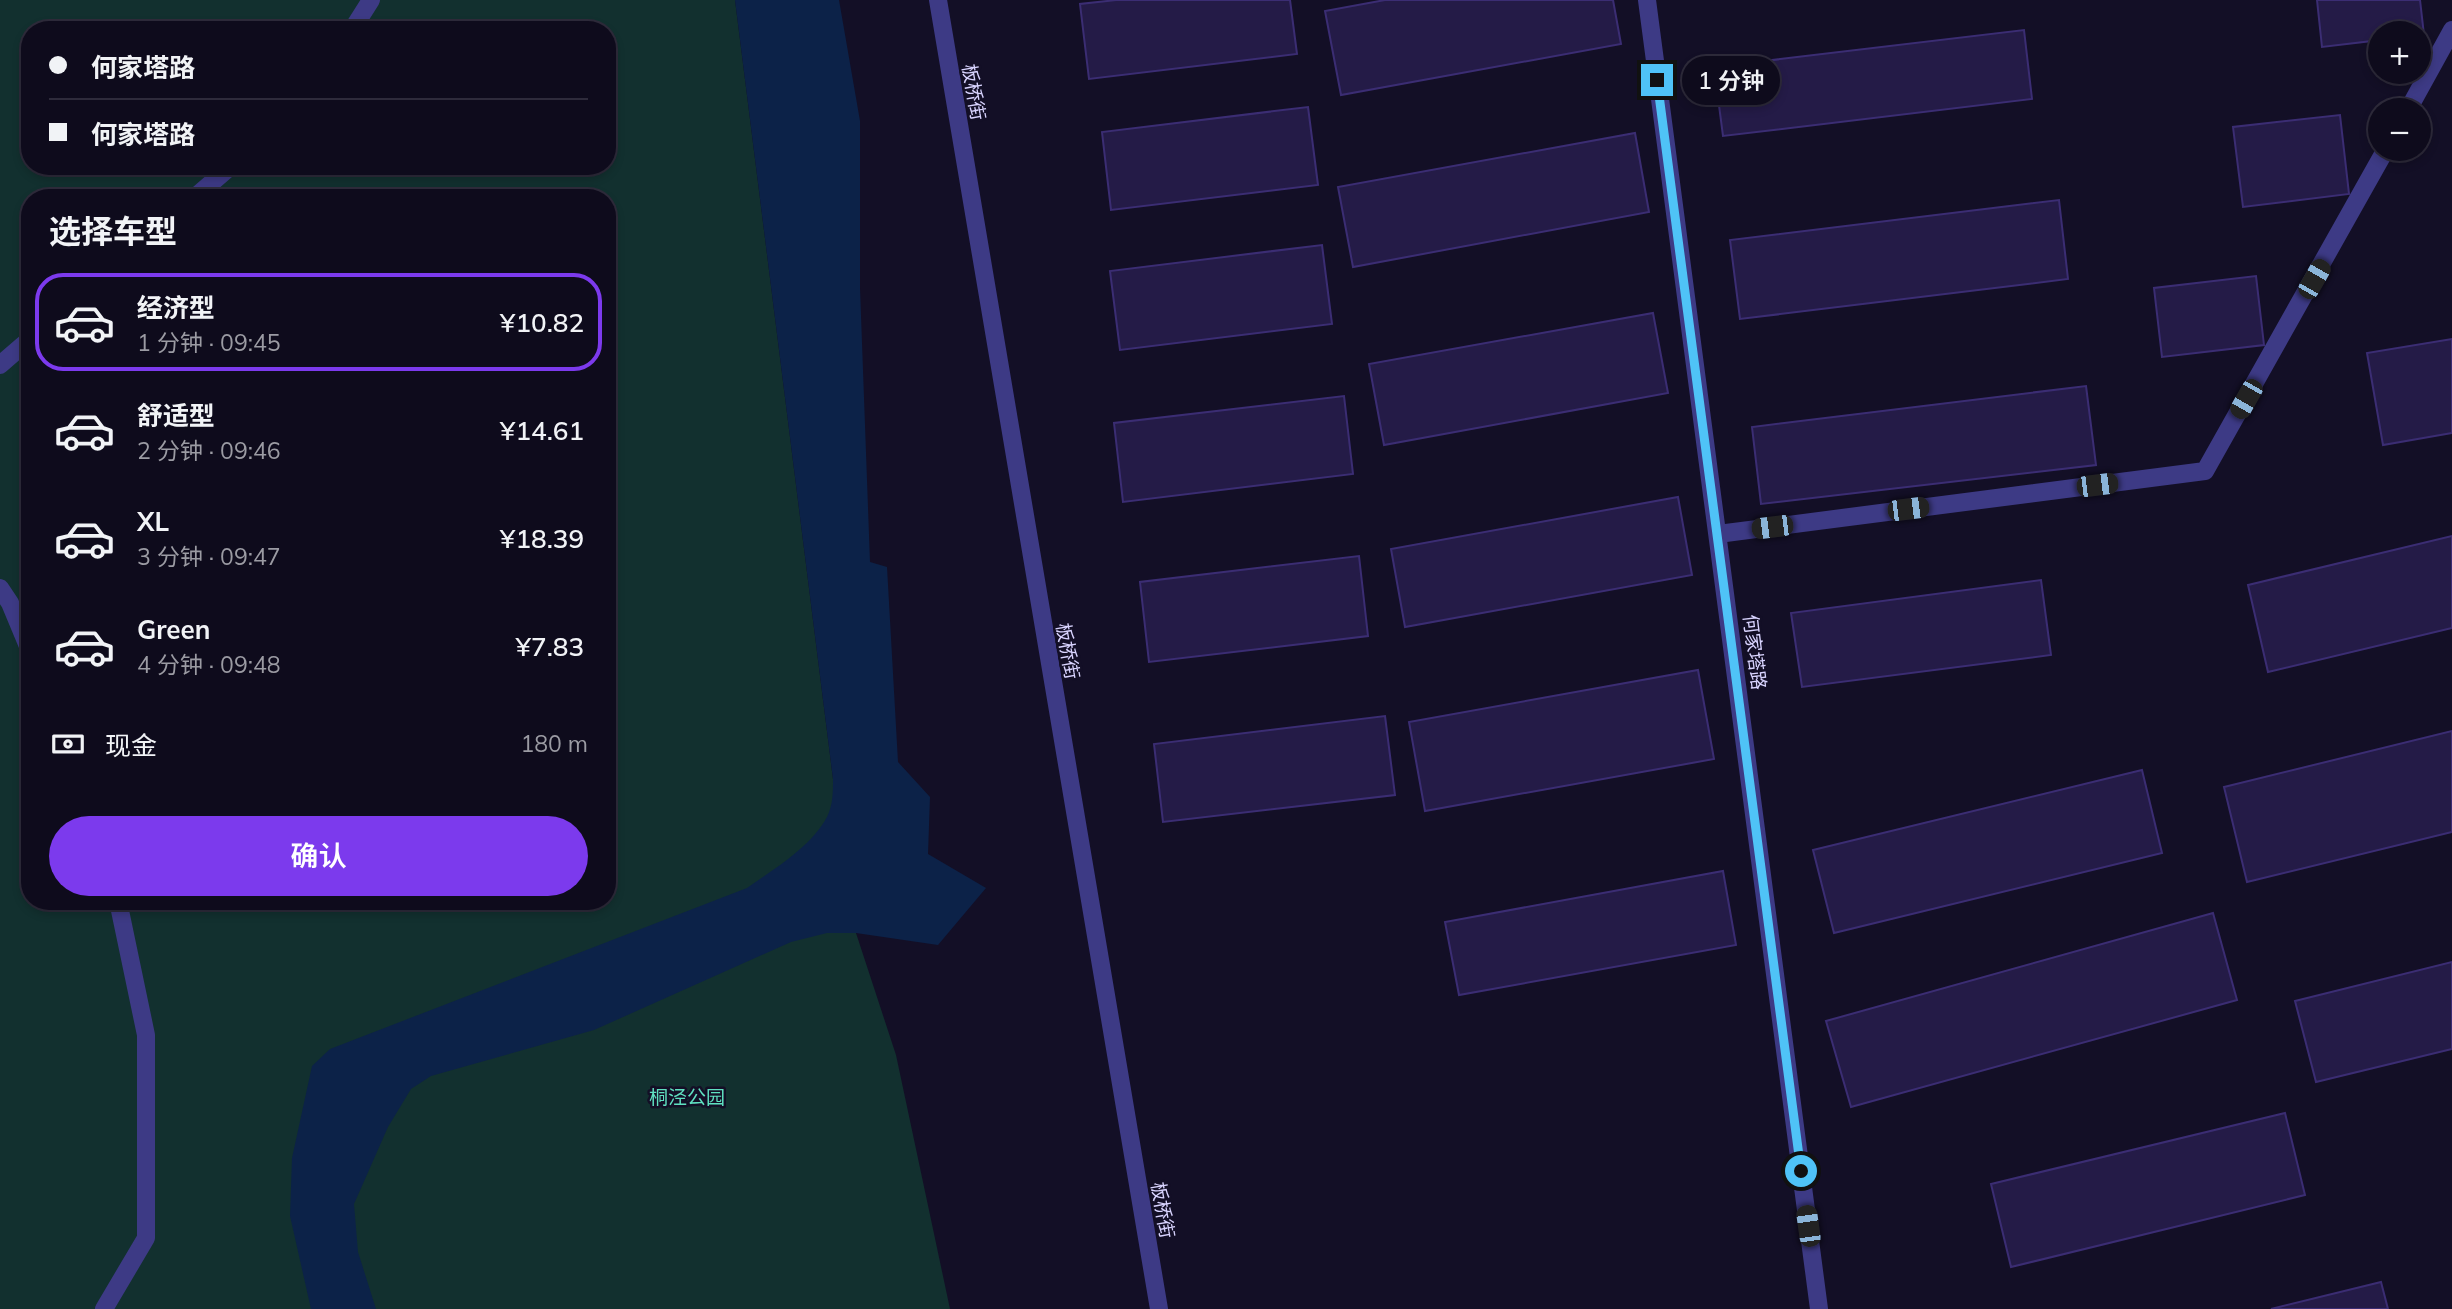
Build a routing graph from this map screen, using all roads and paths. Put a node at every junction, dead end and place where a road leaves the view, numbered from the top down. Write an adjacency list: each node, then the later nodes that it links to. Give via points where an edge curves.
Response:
1 (371, 0): 4 (street)
2 (937, 0): 17 (street, 板桥街)
3 (1647, 0): 12 (street, 何家塔路)
4 (358, 21)
5 (2452, 30): 6 (street)
6 (2415, 98)
7 (2379, 161): 12 (street, via 2205,471)
8 (221, 175): 9 (street)
9 (204, 189)
10 (21, 348): 11 (street)
11 (0, 365)
12 (1718, 534): 18 (street, 何家塔路)
13 (0, 588): 14 (street)
14 (21, 629)
15 (120, 910): 16 (street, via 146,1035 146,1238)
16 (104, 1309)
17 (1159, 1309)
18 (1819, 1309)

